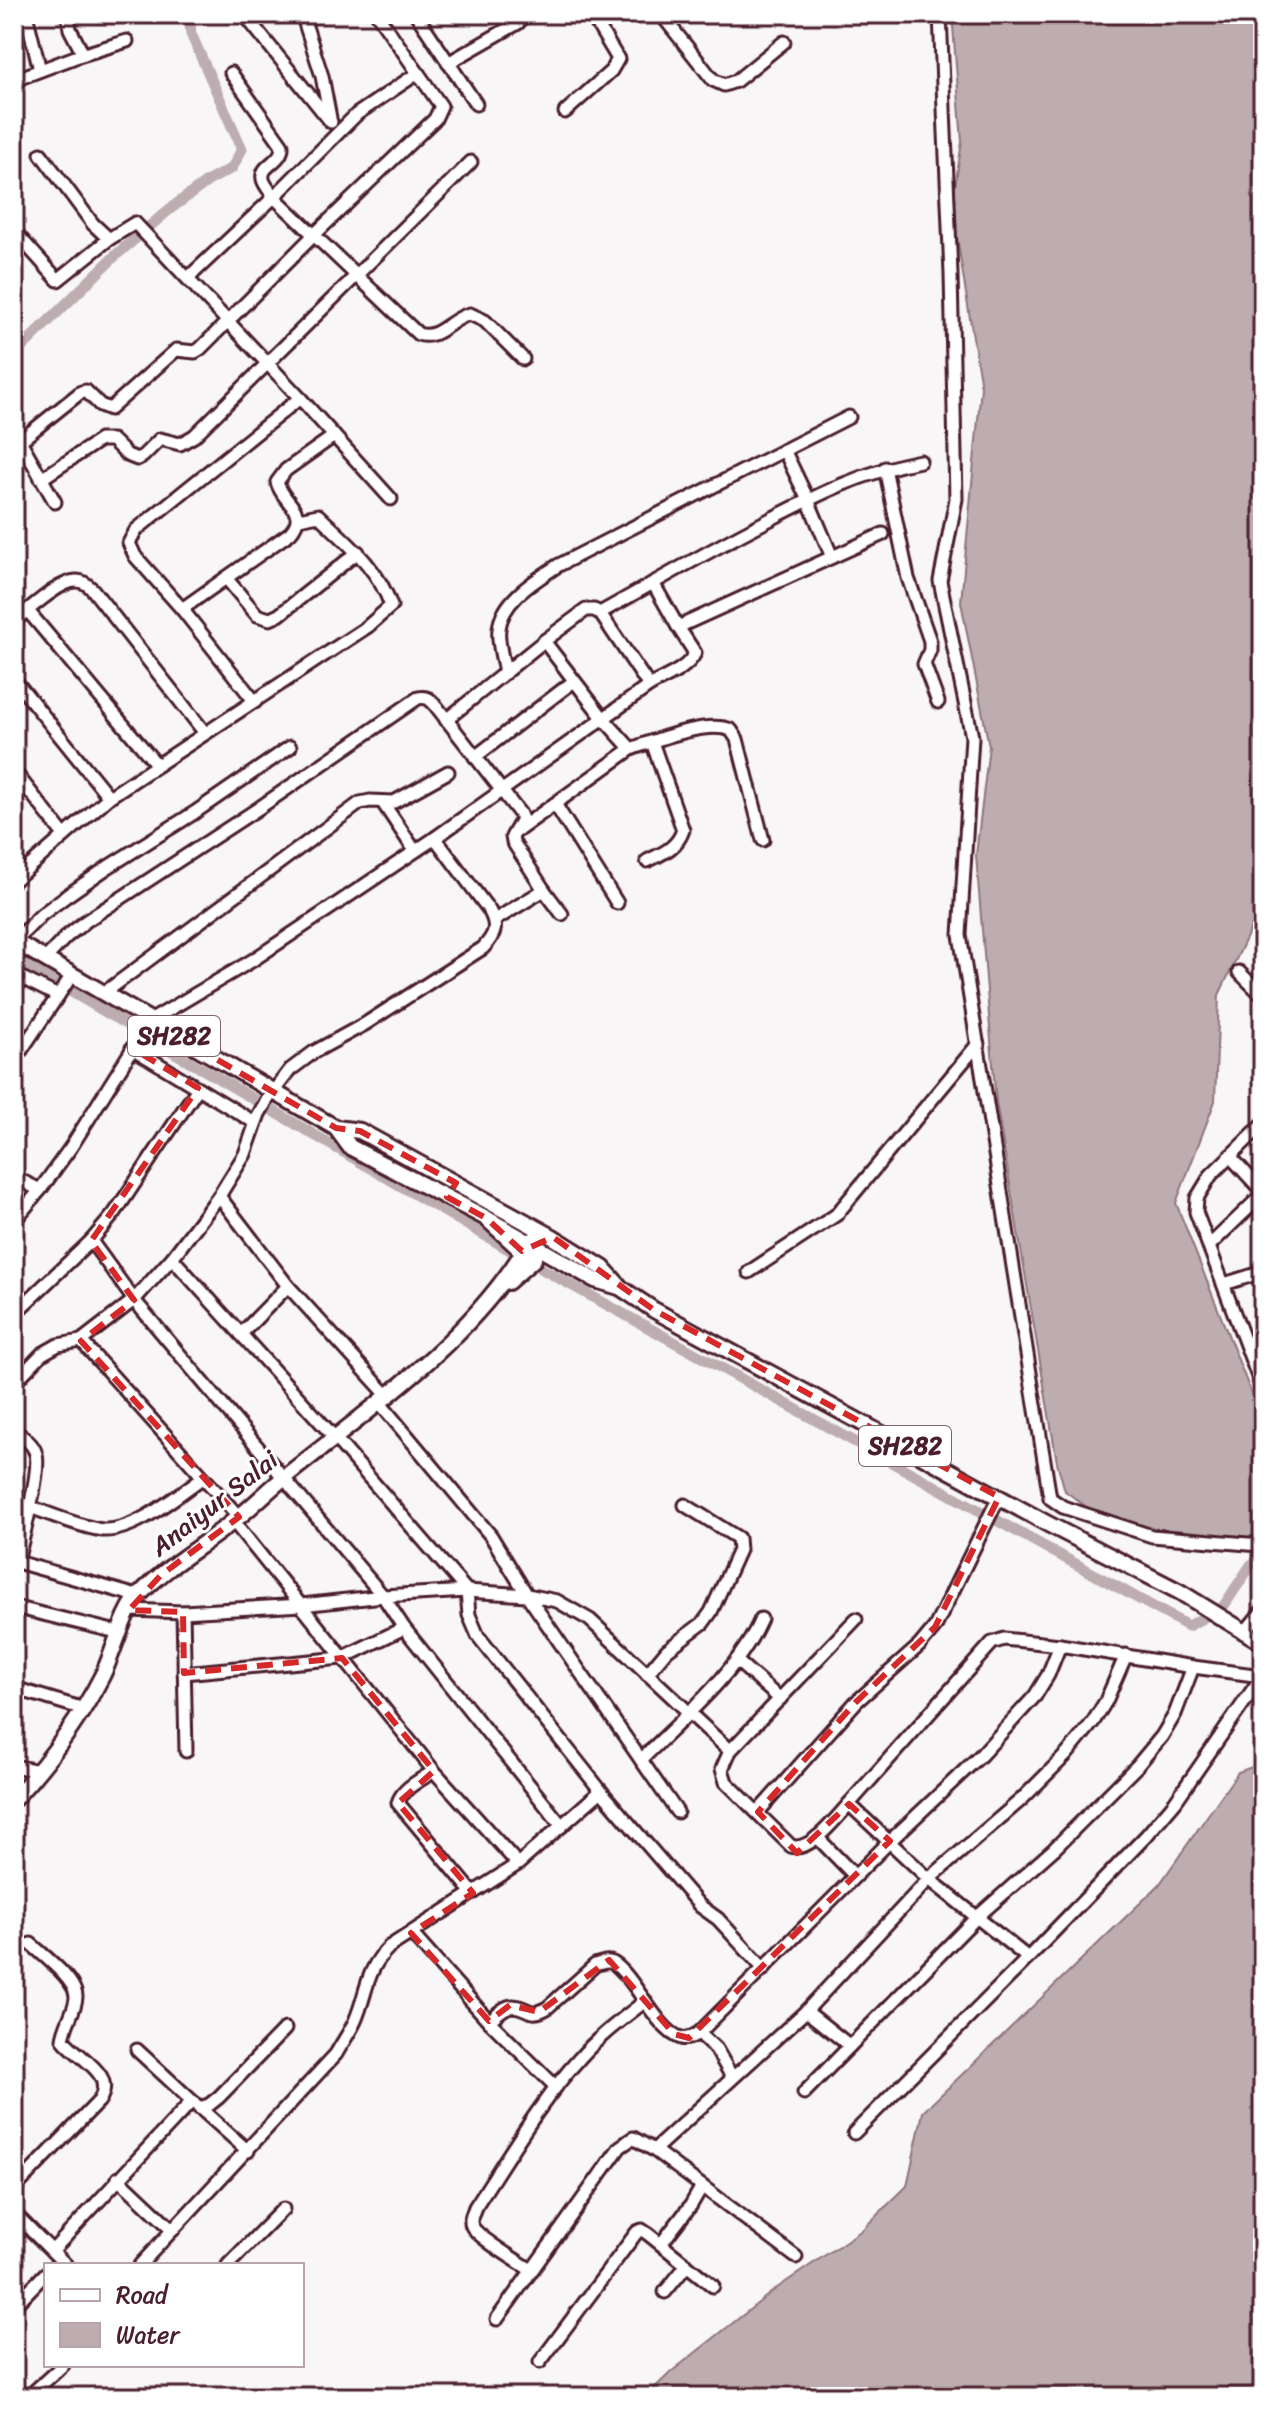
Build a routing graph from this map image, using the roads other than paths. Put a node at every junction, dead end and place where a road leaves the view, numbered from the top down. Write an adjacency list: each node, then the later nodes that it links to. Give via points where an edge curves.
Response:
1 (26, 14): 16 (street)
2 (68, 14): 14 (street)
3 (244, 14): 22 (street)
4 (302, 14): 22 (street)
5 (393, 14): 11 (street)
6 (416, 14): 15 (street)
7 (526, 14): 15 (street)
8 (591, 14): 21 (street, via 618,59)
9 (661, 14): 13 (street, via 713,80 724,85)
10 (940, 14): 98 (street, via 956,499 940,581 972,737 960,935)
11 (379, 18): 18 (street)
12 (127, 41): 14 (street)
13 (784, 42)
14 (83, 54): 16 (street)
15 (448, 63): 20 (street)
16 (40, 70): 19 (street)
17 (231, 73): 26 (street, via 282,145 280,157 263,175)
18 (418, 73): 23 (street, via 369,104); 28 (street, via 441,106 439,112)
19 (17, 79)
20 (476, 104)
21 (565, 112)
22 (331, 122): 23 (street)
23 (334, 136): 26 (street)
24 (41, 154): 29 (street)
25 (471, 162): 30 (street)
26 (274, 197): 28 (street); 31 (street)
27 (14, 231): 29 (street, via 58,280)
28 (314, 235): 30 (street); 32 (street)
29 (109, 239): 31 (street, via 135,223)
30 (356, 276): 33 (street, via 418,334 433,335 470,314 485,321); 34 (street)
31 (188, 278): 32 (street)
32 (228, 321): 34 (street); 37 (street, via 195,352 171,353 110,409 81,392)
33 (523, 359)
34 (267, 363): 35 (street); 42 (street, via 180,444 160,439 137,459 107,438)
35 (300, 398): 38 (street); 52 (street, via 131,537 130,549)
36 (849, 417): 39 (street)
37 (17, 436): 42 (street)
38 (334, 436): 43 (street); 46 (street, via 277,482)
39 (784, 450): 44 (street); 58 (street, via 533,582 505,611 498,630)
40 (920, 461): 41 (street)
41 (885, 468): 44 (street); 63 (street, via 908,578 930,641 924,664)
42 (41, 479): 45 (street)
43 (391, 499)
44 (808, 500): 49 (street); 51 (street)
45 (55, 502)
46 (299, 519): 48 (street, via 318,515); 50 (street, via 290,533)
47 (883, 534): 49 (street)
48 (358, 552): 50 (street, via 270,619 257,615); 62 (street, via 385,587 391,606)
49 (832, 557): 56 (street)
50 (226, 578): 52 (street)
51 (653, 583): 54 (street); 56 (street)
52 (182, 609): 62 (street)
53 (28, 611): 55 (street); 66 (street, via 61,586 85,583); 71 (street)
54 (600, 613): 57 (street, via 586,610); 61 (street)
55 (14, 621)
56 (678, 627): 61 (street, via 694,658)
57 (544, 641): 58 (street); 60 (street)
58 (505, 673): 65 (street)
59 (14, 679): 75 (street)
60 (574, 681): 64 (street); 70 (street)
61 (649, 686): 64 (street)
62 (255, 702): 66 (street)
63 (938, 702)
64 (603, 718): 69 (street); 74 (street)
65 (446, 720): 70 (street); 90 (street, via 429,698 418,698 86,921)
66 (205, 733): 71 (street)
67 (652, 742): 69 (street); 81 (street, via 714,726 731,730); 83 (street, via 683,830 671,849)
68 (290, 747): 89 (street, via 108,867)
69 (631, 749): 77 (street)
70 (475, 757): 74 (street)
71 (157, 765): 75 (street)
72 (14, 771): 79 (street)
73 (448, 772): 76 (street, via 403,799)
74 (500, 791): 78 (street, via 522,819); 80 (street)
75 (109, 797): 79 (street)
76 (383, 803): 82 (street); 94 (street, via 370,801 354,808)
77 (555, 804): 78 (street); 86 (street)
78 (514, 833): 85 (street, via 513,842)
79 (64, 835): 84 (street)
80 (435, 838): 82 (street); 88 (street)
81 (763, 840)
82 (415, 851): 97 (street)
83 (647, 861)
84 (14, 880)
85 (544, 890): 87 (street); 88 (street)
86 (617, 903)
87 (562, 914)
88 (495, 920): 102 (street, via 496,930 483,948 302,1060)
89 (14, 941): 90 (main road, SH282)
90 (45, 959): 92 (main road, SH282)
91 (1239, 972): 96 (street)
92 (72, 976): 94 (main road, SH282); 95 (street)
93 (14, 978): 95 (street)
94 (104, 993): 97 (main road, SH282)
95 (58, 996): 100 (street)
96 (1263, 996)
97 (150, 1022): 99 (street); 102 (main road, SH282)
98 (978, 1044): 120 (street, via 836,1215); 142 (street, via 1050,1498 1152,1536)
99 (132, 1048): 101 (street); 109 (street)
100 (14, 1061)
101 (198, 1088): 103 (street); 116 (street, via 130,1193)
102 (270, 1096): 103 (street); 105 (main road, SH282)
103 (257, 1118): 111 (street, via 245,1154)
104 (1263, 1124): 106 (street)
105 (336, 1128): 108 (main road, SH282, via 360,1131); 112 (main road, SH282, via 350,1147)
106 (1230, 1156): 110 (street); 117 (street, via 1197,1198 1196,1212)
107 (14, 1177): 109 (street)
108 (456, 1183): 112 (main road); 114 (main road, SH282)
109 (40, 1190): 113 (street)
110 (1263, 1193): 117 (street)
111 (219, 1196): 119 (street); 123 (street)
112 (447, 1197): 118 (main road, SH282, via 486,1218)
113 (14, 1221)
114 (533, 1226): 115 (main road, SH282); 118 (main road)
115 (553, 1237): 118 (main road, Anaiyur Salai); 124 (main road, SH282, via 603,1268)
116 (91, 1241): 125 (street); 126 (street)
117 (1209, 1246): 122 (street)
118 (527, 1256): 124 (main road, SH282); 133 (main road, Anaiyur Salai, via 452,1338)
119 (172, 1258): 125 (street); 127 (street)
120 (749, 1272)
121 (1263, 1272): 122 (street)
122 (1224, 1284): 130 (street)
123 (288, 1286): 127 (street); 133 (street)
124 (621, 1288): 138 (main road, SH282)
125 (134, 1300): 129 (street); 137 (street)
126 (14, 1314)
127 (241, 1334): 135 (street)
128 (1263, 1338): 130 (street)
129 (81, 1341): 131 (street, via 51,1349); 136 (street)
130 (1247, 1344): 132 (street)
131 (14, 1383)
132 (1263, 1390)
133 (384, 1399): 135 (main road, Anaiyur Salai); 145 (street, via 491,1536)
134 (14, 1431): 140 (street, via 32,1445 37,1459)
135 (335, 1438): 137 (main road, Anaiyur Salai); 144 (street)
136 (202, 1478): 140 (street, via 120,1529 100,1530); 141 (street)
137 (284, 1478): 141 (main road, Anaiyur Salai); 146 (street)
138 (999, 1497): 155 (main road, SH282); 180 (street, via 935,1627 856,1702)
139 (685, 1505): 164 (street, via 738,1538 739,1550 703,1623 667,1650)
140 (30, 1507): 143 (street)
141 (236, 1519): 147 (main road, Anaiyur Salai, via 161,1575); 148 (street)
142 (1263, 1547)
143 (16, 1561): 147 (street)
144 (467, 1591): 145 (street); 146 (street); 176 (street, via 478,1636)
145 (527, 1595): 164 (street, via 557,1601 581,1614); 172 (street)
146 (383, 1596): 148 (street); 154 (street)
147 (133, 1603): 151 (street); 156 (main road)
148 (302, 1605): 151 (street); 160 (street)
149 (14, 1607): 156 (street)
150 (1263, 1610): 155 (street)
151 (183, 1612): 163 (street)
152 (761, 1619): 161 (street)
153 (856, 1619): 167 (street)
154 (404, 1628): 160 (street); 181 (street)
155 (1240, 1629): 157 (main road, SH282)
156 (121, 1633): 168 (main road)
157 (1263, 1643)
158 (1060, 1645): 159 (street); 178 (street, via 1004,1639 992,1643); 183 (street, via 1035,1696)
159 (1126, 1655): 162 (street); 186 (street, via 1106,1701 1067,1754)
160 (342, 1658): 163 (street); 175 (street)
161 (737, 1661): 167 (street); 169 (street)
162 (1193, 1667): 165 (street); 188 (street, via 1175,1714 1137,1766)
163 (184, 1673): 170 (street)
164 (647, 1674): 169 (street)
165 (1263, 1676): 191 (street, via 1175,1802)
166 (14, 1688): 168 (street)
167 (780, 1699): 171 (street)
168 (84, 1709): 174 (main road)
169 (688, 1712): 171 (street); 172 (street)
170 (186, 1751)
171 (730, 1751): 180 (street, via 723,1776)
172 (641, 1760): 179 (street)
173 (14, 1766): 174 (street)
174 (39, 1771): 177 (main road)
175 (434, 1771): 184 (street); 187 (street, via 403,1792 398,1803)
176 (601, 1791): 181 (street); 192 (street, via 700,1906)
177 (14, 1799)
178 (849, 1804): 182 (street); 183 (street)
179 (677, 1812)
180 (758, 1812): 182 (street, via 795,1848)
181 (562, 1826): 184 (street)
182 (817, 1837): 185 (street)
183 (890, 1841): 185 (street); 186 (street)
184 (518, 1864): 187 (street)
185 (855, 1876): 192 (street)
186 (929, 1879): 188 (street); 194 (street)
187 (473, 1893): 189 (street)
188 (976, 1918): 191 (street); 198 (street)
189 (411, 1933): 195 (street); 206 (street, via 389,1947 372,1968 354,2022 336,2054)
190 (31, 1944): 209 (street, via 74,1987 76,1998 63,2039 101,2074 105,2093)
191 (1028, 1958): 204 (street)
192 (764, 1969): 197 (street)
193 (644, 2002): 195 (street, via 621,1971 605,1961 547,2008 532,2013 507,2007); 197 (street, via 674,2034 683,2038); 201 (street, via 602,2035)
194 (806, 2011): 198 (street); 200 (street)
195 (489, 2021): 201 (street)
196 (285, 2029): 203 (street, via 219,2097 209,2105)
197 (699, 2033): 200 (street)
198 (850, 2046): 202 (street)
199 (137, 2050): 203 (street)
200 (732, 2077): 205 (street)
201 (556, 2087): 219 (street, via 471,2217 480,2235)
202 (804, 2093)
203 (196, 2104): 206 (street); 207 (street)
204 (854, 2133)
205 (654, 2150): 208 (street); 219 (street, via 633,2138 620,2147)
206 (248, 2151): 212 (street)
207 (118, 2178): 212 (street); 215 (street)
208 (702, 2186): 213 (street); 214 (street)
209 (14, 2189)
210 (283, 2209): 217 (street)
211 (14, 2213): 215 (street)
212 (173, 2230): 216 (street)
213 (661, 2244): 218 (street); 225 (street, via 642,2230 633,2236)
214 (796, 2257)
215 (57, 2260)
216 (142, 2263)
217 (230, 2263)
218 (687, 2265): 221 (street); 222 (street)
219 (531, 2270): 224 (street)
220 (44, 2275): 223 (street)
221 (713, 2286)
222 (665, 2292)
223 (15, 2303)
224 (497, 2319)
225 (540, 2362)
226 (61, 2367): 227 (street)
227 (28, 2397)

